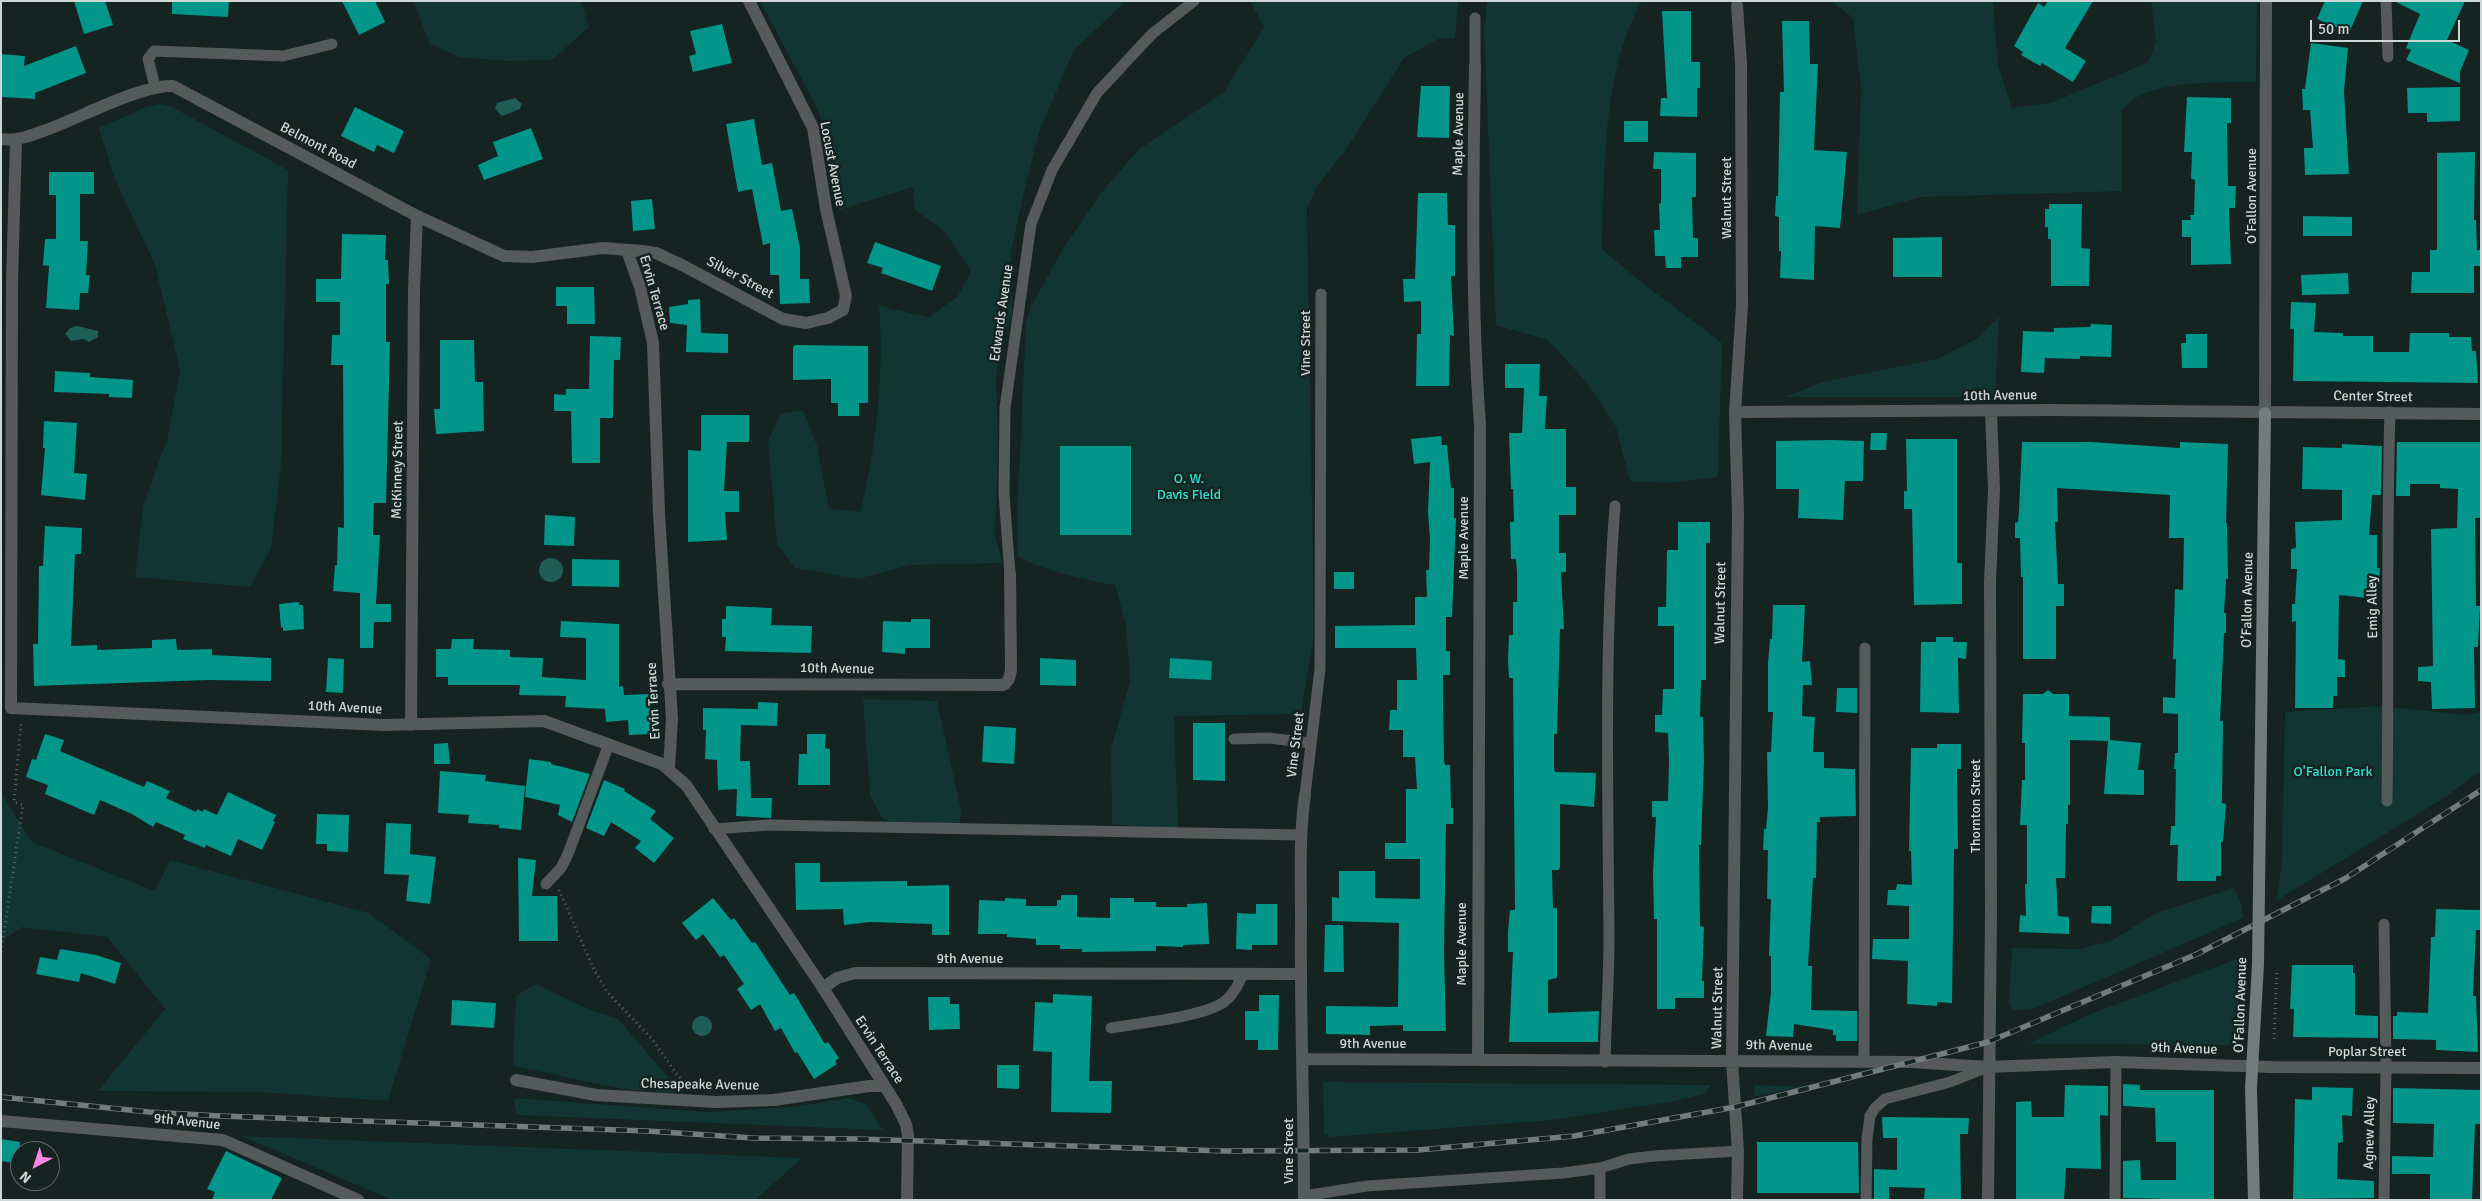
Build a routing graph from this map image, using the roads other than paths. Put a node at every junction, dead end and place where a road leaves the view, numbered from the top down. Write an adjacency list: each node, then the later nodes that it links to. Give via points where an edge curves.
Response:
1 (749, 1): 16 (street, Locust Avenue, via 813,128 826,209 846,296)
2 (1194, 1): 23 (lane, Edwards Avenue, via 1152,34 1097,93 1052,170 1031,224 1005,408 1004,494)
3 (2266, 1): 20 (street, O’Fallon Avenue)
4 (2386, 1): 8 (lane)
5 (1737, 6): 17 (street, Walnut Street, via 1741,62 1742,306)
6 (1475, 18): 9 (lane, Maple Avenue)
7 (332, 44): 10 (lane, via 283,56 154,51 148,59)
8 (2388, 57)
9 (1475, 66): 43 (street, Maple Avenue, via 1472,234 1480,425)
10 (155, 86): 12 (street, Belmont Road); 13 (street, Belmont Road, via 173,86)
11 (1, 139): 12 (street, Belmont Road)
12 (16, 141): 27 (street, 10th Avenue, via 12,282 11,708)
13 (417, 216): 14 (street, Belmont Road, via 504,256 532,257 603,248); 27 (street, McKinney Street)
14 (626, 251): 16 (street, Silver Street, via 664,257 783,319 806,323); 25 (street, Ervin Terrace, via 640,287 653,343)
15 (1321, 294): 29 (lane, Vine Street, via 1320,669)
16 (840, 313)
17 (1735, 412): 18 (street, 10th Avenue); 44 (street, Walnut Street, via 1738,514)
18 (1991, 412): 20 (street, 10th Avenue); 49 (street, Thornton Street, via 1994,489 1990,582)
19 (2390, 412): 20 (street, Center Street); 21 (street, Center Street); 33 (lane, Emig Alley)
20 (2265, 413): 50 (street, O’Fallon Avenue, bridge, via 2258,964)
21 (2481, 414)
22 (1615, 506): 45 (lane, via 1611,560)
23 (1010, 574): 26 (street, Edwards Avenue, via 1011,670)
24 (1865, 648): 46 (lane)
25 (668, 684): 26 (street, 10th Avenue); 31 (street, Ervin Terrace, via 672,719)
26 (1004, 685)
27 (411, 726): 30 (street, 10th Avenue, via 544,721)
28 (1234, 739): 29 (lane, via 1268,738)
29 (1311, 743): 32 (lane, Vine Street)
30 (610, 744): 31 (street, 10th Avenue); 36 (lane, via 568,854)
31 (669, 768): 34 (street, Ervin Terrace, via 686,785)
32 (1305, 795): 35 (street, Vine Street)
33 (2387, 801)
34 (714, 829): 35 (lane, via 768,825); 40 (street, Ervin Terrace)
35 (1301, 836): 39 (street, Vine Street)
36 (549, 881)
37 (2384, 924): 48 (lane)
38 (1243, 974): 39 (street, 9th Avenue); 40 (street, 9th Avenue, via 855,973 838,978); 41 (lane, via 1236,991 1222,1003 1198,1012)
39 (1301, 974): 42 (street, Vine Street)
40 (823, 988): 53 (street, Ervin Terrace)
41 (1111, 1028)
42 (1303, 1059): 43 (street, 9th Avenue); 57 (street, Vine Street)
43 (1478, 1059): 45 (street, 9th Avenue)
44 (1732, 1061): 45 (street, 9th Avenue); 46 (street, 9th Avenue); 55 (street, Walnut Street)
45 (1605, 1062)
46 (1864, 1062): 49 (street, 9th Avenue)
47 (2116, 1062): 49 (street, 9th Avenue); 50 (street, 9th Avenue); 64 (lane)
48 (2386, 1066): 50 (street, Poplar Street); 51 (street, Poplar Street); 66 (lane, Agnew Alley)
49 (1988, 1067): 62 (lane, via 1950,1082 1885,1099 1875,1108 1870,1116 1867,1139); 63 (street, Thornton Street)
50 (2253, 1067): 65 (street, O’Fallon Avenue)
51 (2481, 1068)
52 (516, 1080): 53 (street, Chesapeake Avenue, via 596,1095 697,1101 774,1100)
53 (884, 1086): 59 (street, Ervin Terrace, via 906,1124 909,1148)
54 (1, 1121): 58 (street, 9th Avenue, via 223,1140)
55 (1738, 1151): 56 (lane, via 1637,1158); 61 (street, Walnut Street)
56 (1600, 1168): 57 (lane, via 1367,1186); 60 (lane)
57 (1304, 1198)
58 (358, 1200)
59 (907, 1200)
60 (1600, 1200)
61 (1737, 1200)
62 (1866, 1200)
63 (1988, 1200)
64 (2115, 1200)
65 (2254, 1200)
66 (2384, 1200)

